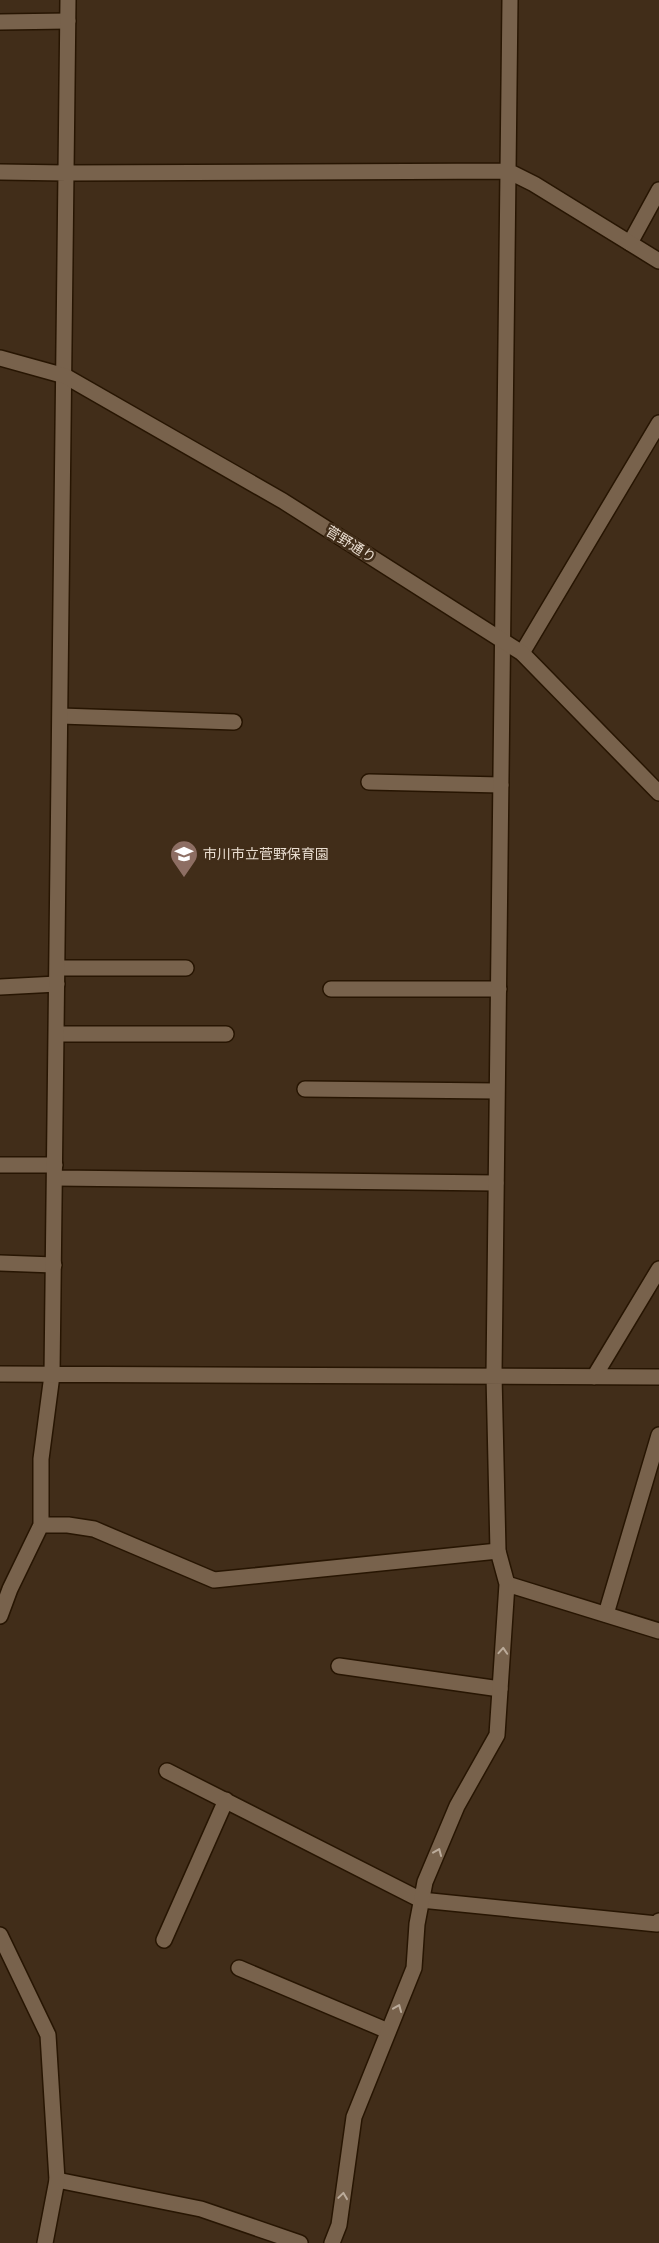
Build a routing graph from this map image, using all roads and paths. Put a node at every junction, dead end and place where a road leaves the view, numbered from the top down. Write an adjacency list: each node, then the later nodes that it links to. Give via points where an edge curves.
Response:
1 (68, 0): 3 (street)
2 (510, 0): 5 (street)
3 (68, 21): 4 (street); 7 (street)
4 (0, 22)
5 (508, 171): 7 (street); 9 (street); 14 (street)
6 (0, 172): 7 (street)
7 (66, 173): 12 (street)
8 (659, 190): 9 (street)
9 (630, 243): 10 (street)
10 (659, 261)
11 (0, 358): 12 (street, 菅野通り)
12 (65, 376): 14 (street, 菅野通り, via 283,501); 16 (street)
13 (659, 423): 15 (street)
14 (504, 641): 15 (street, 菅野通り); 19 (street)
15 (522, 653): 20 (street, 菅野通り)
16 (61, 716): 17 (street); 21 (street)
17 (234, 722)
18 (369, 782): 19 (street)
19 (501, 785): 26 (street)
20 (659, 793)
21 (58, 968): 22 (street); 23 (street)
22 (186, 968)
23 (57, 984): 24 (street); 27 (street)
24 (0, 987)
25 (331, 989): 26 (street)
26 (499, 989): 30 (street)
27 (57, 1034): 28 (street); 32 (street)
28 (226, 1034)
29 (304, 1089): 30 (street)
30 (496, 1091): 33 (street)
31 (0, 1165): 32 (street)
32 (55, 1172): 33 (street); 35 (street)
33 (496, 1183): 39 (street)
34 (0, 1264): 35 (street)
35 (54, 1265): 38 (street)
36 (659, 1269): 40 (street)
37 (0, 1374): 38 (street)
38 (52, 1375): 39 (street); 43 (street, via 41,1459)
39 (494, 1375): 40 (street); 44 (street)
40 (594, 1377): 41 (street)
41 (659, 1377)
42 (659, 1435): 46 (street)
43 (41, 1525): 44 (street, via 94,1529 214,1580); 47 (street)
44 (498, 1551): 45 (street)
45 (507, 1584): 46 (street); 50 (street, one-way to 45)
46 (606, 1614): 48 (street)
47 (0, 1616)
48 (659, 1632)
49 (339, 1666): 50 (street)
50 (500, 1689): 53 (street, one-way to 50, via 425,1882 456,1806 497,1735)
51 (167, 1771): 52 (street)
52 (226, 1800): 53 (street); 56 (street)
53 (421, 1900): 54 (street, via 657,1924); 58 (street, one-way to 53, via 414,1968 416,1924)
54 (659, 1921)
55 (0, 1935): 59 (street, via 48,2035)
56 (164, 1940)
57 (239, 1968): 58 (street)
58 (388, 2031): 62 (street, one-way to 58, via 339,2225 354,2118)
59 (57, 2180): 60 (street); 61 (street, via 201,2209)
60 (45, 2243)
61 (300, 2243)
62 (332, 2243)

